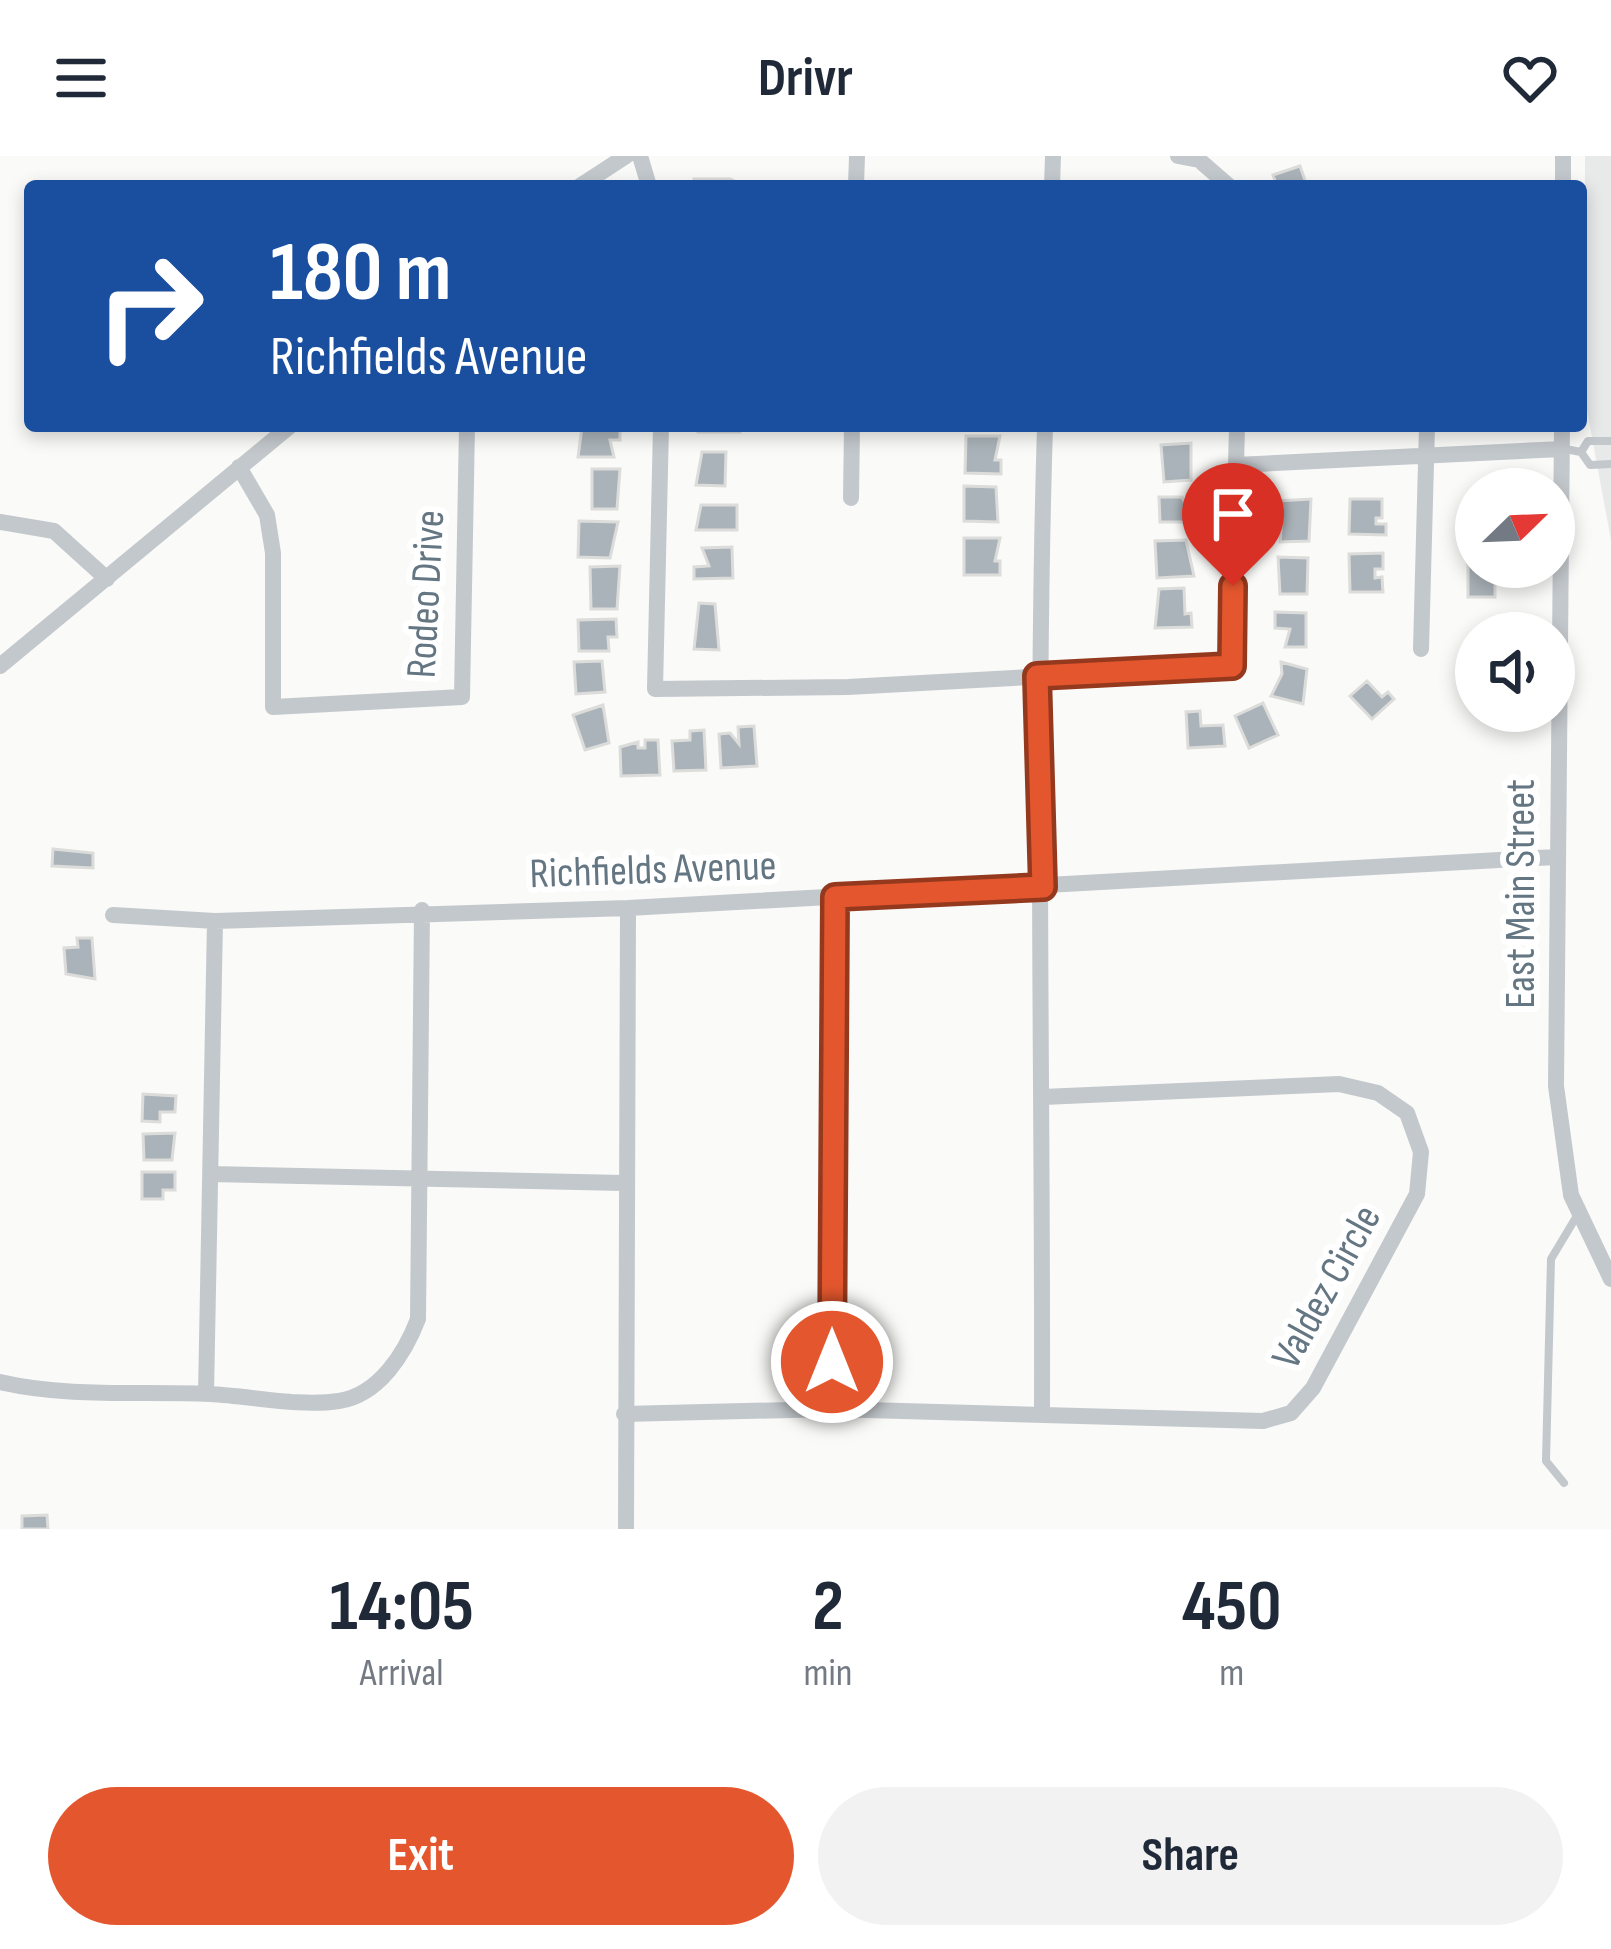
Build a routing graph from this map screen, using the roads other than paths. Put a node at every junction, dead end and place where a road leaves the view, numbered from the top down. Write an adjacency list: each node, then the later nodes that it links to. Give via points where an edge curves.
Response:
1 (626, 156): 3 (street)
2 (1178, 156): 4 (street, via 1199,160)
3 (589, 180)
4 (1222, 180)
5 (283, 432): 18 (street)
6 (467, 432): 18 (street, Rodeo Drive, via 462,698 273,707 273,554 267,515)
7 (661, 432): 24 (street, via 655,689)
8 (852, 432): 19 (street)
9 (1045, 432): 24 (street)
10 (1237, 432): 17 (street)
11 (1427, 432): 15 (street)
12 (1564, 432): 14 (street, East Main Street)
13 (1611, 441): 14 (lane)
14 (1572, 450): 15 (street); 16 (lane, via 1590,465); 25 (street, East Main Street)
15 (1427, 455): 17 (street); 22 (street)
16 (1611, 464)
17 (1236, 466): 24 (street, via 1232,666)
18 (239, 467): 21 (street)
19 (851, 498)
20 (0, 522): 21 (street, via 54,531)
21 (107, 579): 23 (street)
22 (1421, 649)
23 (0, 666)
24 (1037, 676): 26 (street)
25 (1555, 857): 26 (street, Richfields Avenue); 36 (street, East Main Street, via 1556,1086)
26 (1043, 887): 27 (street, Richfields Avenue); 32 (street)
27 (835, 897): 28 (street, Richfields Avenue); 40 (street)
28 (628, 908): 29 (street, Richfields Avenue); 35 (street)
29 (422, 910): 31 (street, Richfields Avenue); 34 (street)
30 (113, 915): 31 (street, Richfields Avenue)
31 (215, 921): 33 (street)
32 (1043, 1097): 42 (street); 42 (street, Valdez Circle, via 1340,1084 1378,1093 1407,1113 1421,1152 1417,1194 1313,1388 1291,1413 1263,1421)
33 (211, 1174): 34 (street); 39 (street)
34 (423, 1179): 35 (street); 39 (street, via 418,1318 406,1350 381,1379 341,1402)
35 (623, 1183): 41 (street)
36 (1578, 1214): 37 (street, East Main Street); 43 (lane, via 1551,1259 1545,1437 1550,1471)
37 (1611, 1279)
38 (0, 1382): 39 (street, via 52,1394)
39 (206, 1394)
40 (831, 1409): 41 (street, Valdez Circle); 42 (street, Valdez Circle)
41 (624, 1414): 44 (street)
42 (1042, 1414)
43 (1564, 1483)
44 (626, 1529)

